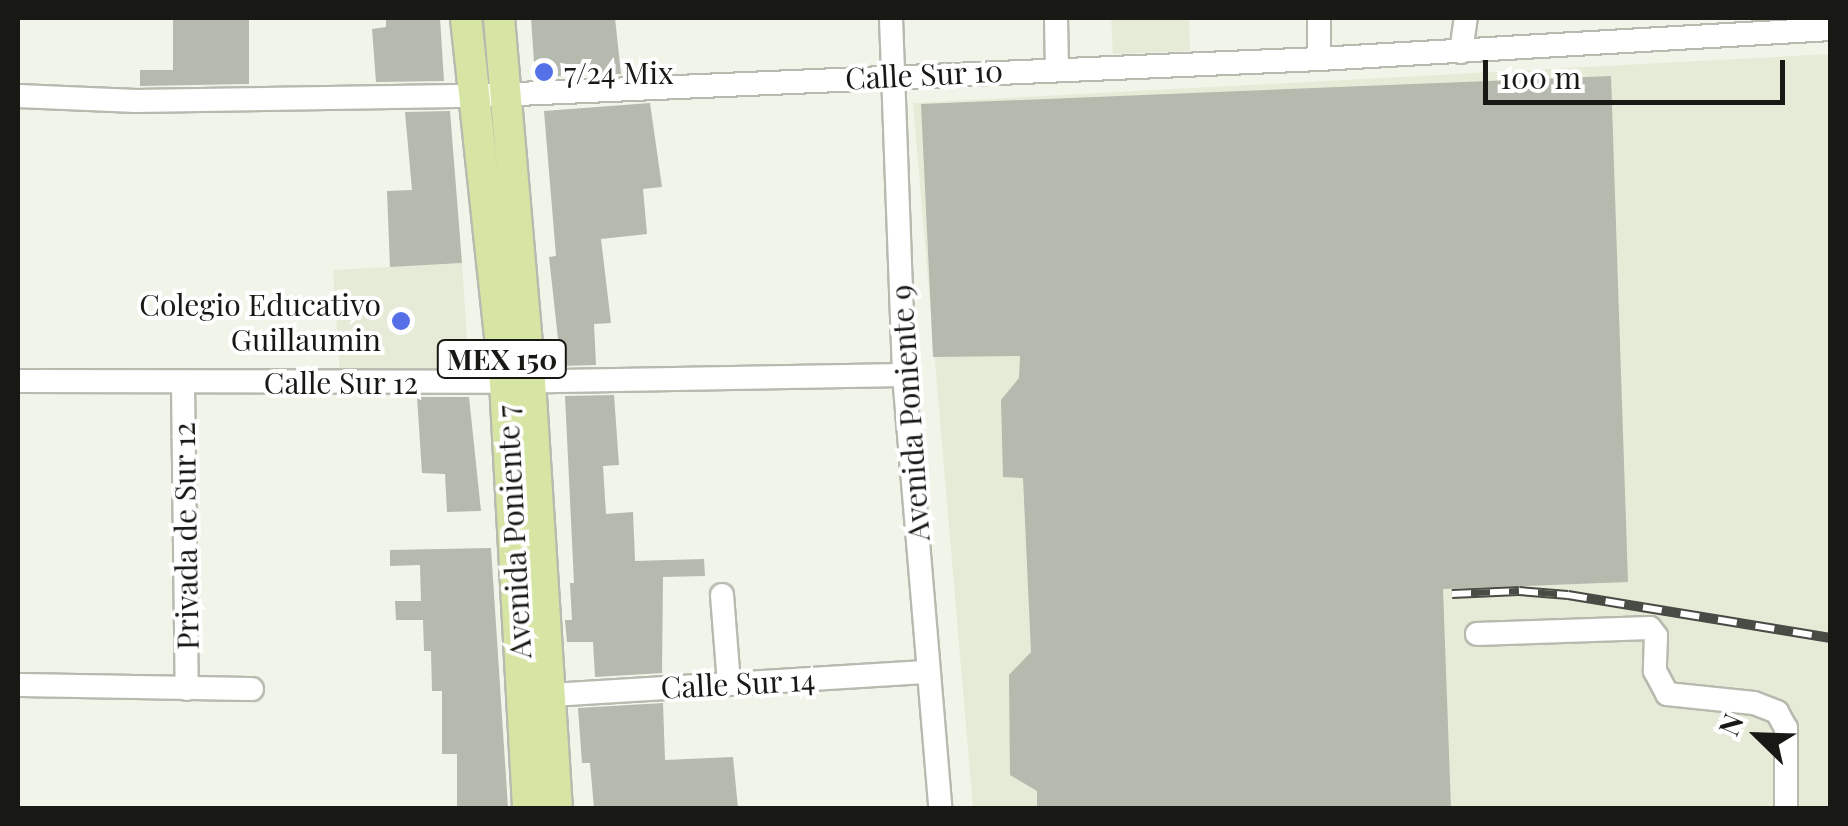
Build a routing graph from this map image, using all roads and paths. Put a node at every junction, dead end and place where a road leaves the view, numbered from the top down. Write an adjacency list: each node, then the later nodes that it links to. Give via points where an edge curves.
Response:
1 (466, 18): 15 (main road, Avenida Poniente 7 / MEX 150)
2 (499, 18): 13 (main road, Avenida Poniente 7 / MEX 150)
3 (891, 18): 12 (street, Avenida Poniente 9)
4 (1056, 18): 11 (street)
5 (1319, 18): 10 (street)
6 (1466, 18): 9 (street)
7 (1700, 27): 8 (street, Calle Sur 10); 9 (street, Calle Sur 10)
8 (1830, 29)
9 (1461, 52): 10 (street, Calle Sur 10)
10 (1319, 59): 11 (street, Calle Sur 10)
11 (1057, 68): 12 (street, Calle Sur 10)
12 (891, 75): 13 (street, Calle Sur 10); 16 (street, Avenida Poniente 9)
13 (507, 94): 15 (street, Calle Sur 10); 18 (main road, Avenida Poniente 7 / MEX 150)
14 (18, 96): 15 (street, Calle Sur 10)
15 (472, 96): 18 (main road, Avenida Poniente 7 / MEX 150)
16 (904, 375): 18 (street, Calle Sur 12); 22 (street, Avenida Poniente 9)
17 (18, 380): 19 (street, Calle Sur 12)
18 (518, 381): 19 (street, Calle Sur 12); 27 (main road, Avenida Poniente 7 / MEX 150); 28 (main road, Avenida Poniente 7 / MEX 150)
19 (183, 383): 25 (street, Privada de Sur 12)
20 (722, 595): 23 (street)
21 (1478, 634): 31 (street, via 1650,628 1658,685 1667,694 1754,703 1777,712 1786,728)
22 (926, 672): 23 (street, Calle Sur 14); 30 (street, Avenida Poniente 9)
23 (729, 684): 27 (street, Calle Sur 14)
24 (18, 685): 25 (street)
25 (187, 688): 26 (street)
26 (252, 690)
27 (550, 695): 29 (main road, Avenida Poniente 7 / MEX 150)
28 (528, 808)
29 (557, 808)
30 (940, 808)
31 (1786, 808)

